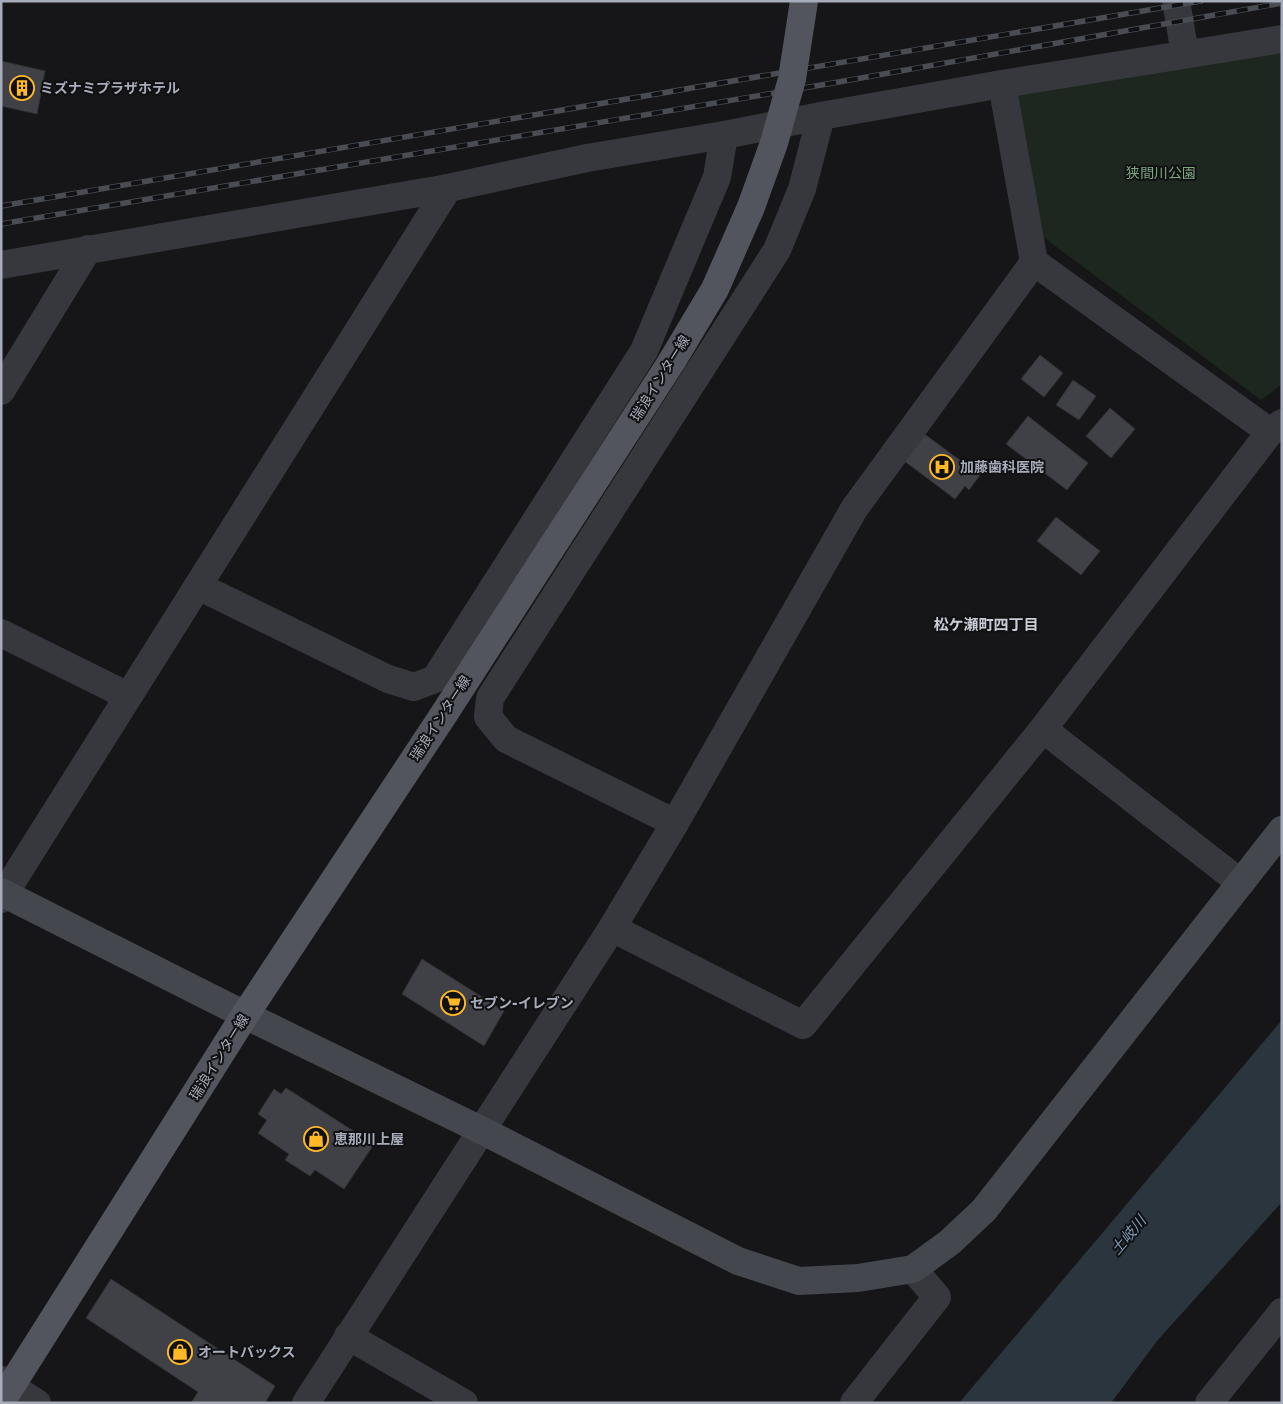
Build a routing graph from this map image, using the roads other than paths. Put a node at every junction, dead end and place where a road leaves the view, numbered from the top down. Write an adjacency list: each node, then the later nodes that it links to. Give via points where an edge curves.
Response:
1 (804, 1): 23 (main road, 瑞浪インター線, bridge, via 792,79 774,143 751,207 715,289 444,714)
2 (1176, 1): 4 (street)
3 (1282, 39): 4 (street)
4 (1185, 54): 5 (street)
5 (1002, 84): 6 (street); 10 (street)
6 (822, 116): 7 (street); 18 (street, via 802,189 777,250 490,698 488,717 506,739)
7 (724, 135): 8 (street, via 587,158); 14 (street, via 717,177 644,351 435,679 414,688 388,679)
8 (448, 188): 9 (street); 14 (street)
9 (88, 248): 11 (street); 12 (street)
10 (1034, 262): 13 (street); 18 (street, via 854,509)
11 (1, 265)
12 (1, 391)
13 (1276, 428): 17 (street)
14 (198, 586): 16 (street)
15 (1, 633): 16 (street)
16 (128, 696): 21 (street)
17 (1043, 729): 20 (street); 22 (street, via 803,1025)
18 (676, 823): 22 (street)
19 (1282, 830): 20 (street)
20 (1241, 883): 25 (street, via 984,1210 950,1242)
21 (2, 895): 23 (street)
22 (612, 928): 24 (street)
23 (245, 1015): 24 (street); 28 (main road, 瑞浪インター線)
24 (481, 1130): 25 (street, via 738,1261 798,1281 858,1278); 27 (street)
25 (913, 1269): 32 (street, via 937,1298)
26 (1282, 1312): 33 (street)
27 (348, 1336): 30 (street); 31 (street)
28 (4, 1389): 29 (street)
29 (37, 1403)
30 (306, 1403)
31 (464, 1403)
32 (854, 1403)
33 (1209, 1403)

